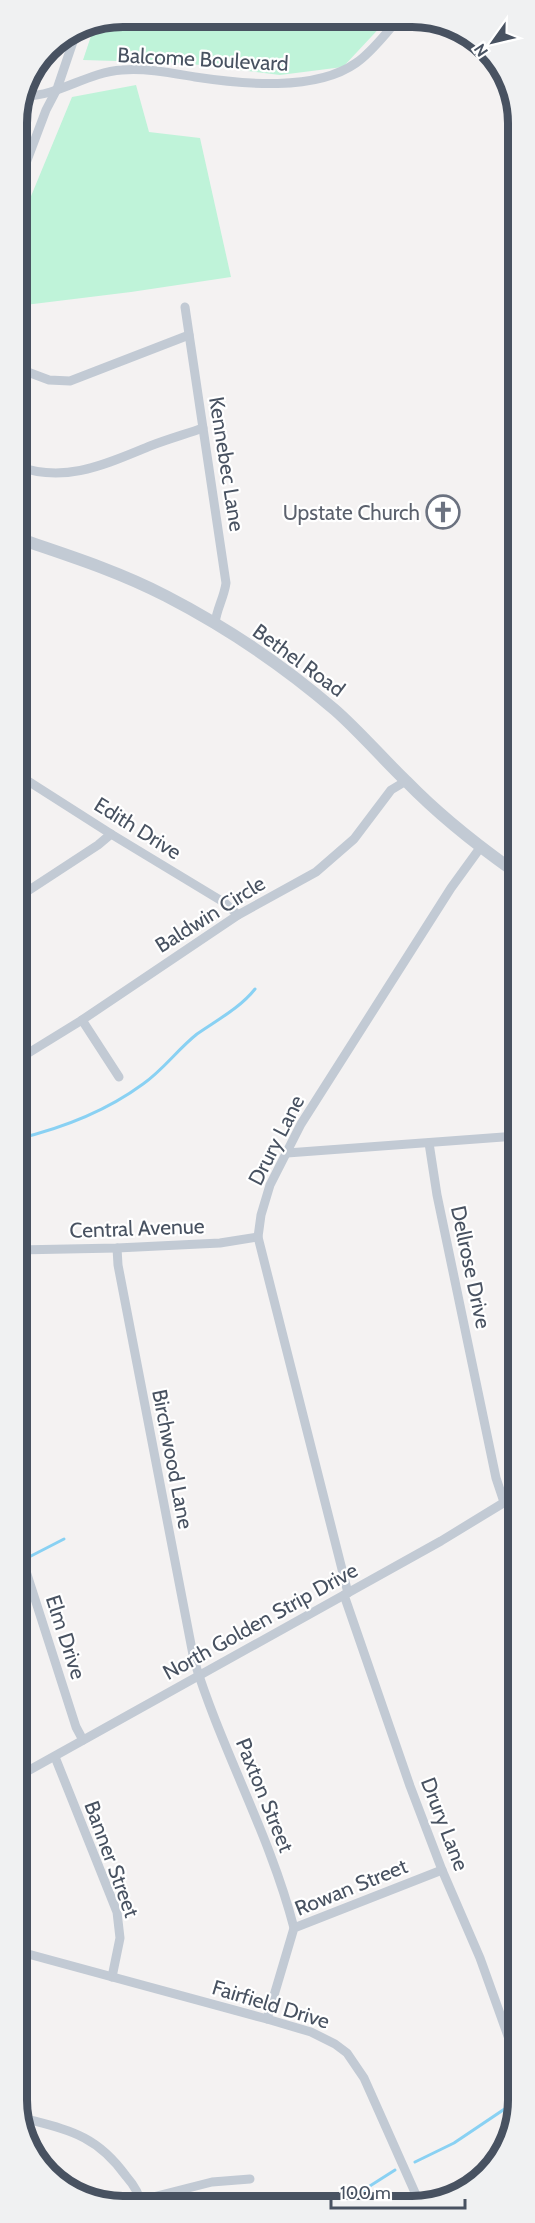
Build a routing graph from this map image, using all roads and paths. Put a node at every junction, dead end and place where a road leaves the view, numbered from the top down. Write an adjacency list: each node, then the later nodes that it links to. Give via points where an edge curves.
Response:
1 (392, 27): 3 (street, Balcome Boulevard, via 355,63 338,73 309,81 214,80 124,69 93,75)
2 (73, 41): 3 (street)
3 (57, 89): 4 (street, Balcome Boulevard); 5 (street)
4 (31, 96)
5 (27, 160)
6 (185, 307): 7 (street, Kennebec Lane)
7 (189, 335): 8 (street, via 70,381 49,381); 9 (street, Kennebec Lane)
8 (27, 372)
9 (203, 428): 10 (street, via 83,472 55,474); 12 (street, Kennebec Lane, via 226,583)
10 (27, 469)
11 (27, 542): 12 (street, Bethel Road, via 165,595)
12 (214, 624): 14 (street, Bethel Road, via 317,695)
13 (27, 780): 15 (street, Edith Drive)
14 (406, 781): 16 (street, Bethel Road); 19 (street, Baldwin Circle, via 391,790 354,839 316,872)
15 (111, 834): 18 (street); 19 (street, Edith Drive, via 225,903)
16 (480, 848): 17 (street, Bethel Road); 25 (street, Drury Lane, via 450,888 343,1056)
17 (508, 867)
18 (27, 892)
19 (238, 915): 20 (street, Baldwin Circle)
20 (82, 1020): 21 (street, Baldwin Circle); 22 (street)
21 (27, 1054)
22 (119, 1077)
23 (508, 1137): 24 (street)
24 (429, 1143): 25 (street); 30 (street, Dellrose Drive)
25 (287, 1153): 26 (street, Drury Lane, via 270,1185)
26 (258, 1237): 27 (street, Central Avenue, via 220,1243); 32 (street, Drury Lane)
27 (117, 1248): 28 (street, Central Avenue); 33 (street, Birchwood Lane)
28 (27, 1250)
29 (508, 1500): 30 (street, North Golden Strip Drive)
30 (504, 1503): 32 (street, North Golden Strip Drive)
31 (27, 1574): 34 (street, Elm Drive)
32 (346, 1594): 33 (street, North Golden Strip Drive); 37 (street, Drury Lane)
33 (199, 1676): 34 (street, North Golden Strip Drive); 38 (street, Paxton Street, via 282,1884)
34 (83, 1740): 35 (street, North Golden Strip Drive)
35 (55, 1757): 36 (street, North Golden Strip Drive); 40 (street, Banner Street, via 117,1912 120,1938)
36 (27, 1772)
37 (442, 1870): 38 (street, Rowan Street); 42 (street, Drury Lane)
38 (294, 1928): 41 (street, Rowan Street)
39 (27, 1954): 40 (street, Fairfield Drive)
40 (112, 1977): 41 (street, Fairfield Drive)
41 (267, 2019): 47 (street, Fairfield Drive, via 322,2036 347,2053 364,2078)
42 (508, 2036)
43 (30, 2120): 45 (street, via 90,2140 117,2163)
44 (250, 2179): 46 (street, via 212,2182)
45 (138, 2196)
46 (162, 2196)
47 (417, 2196)

